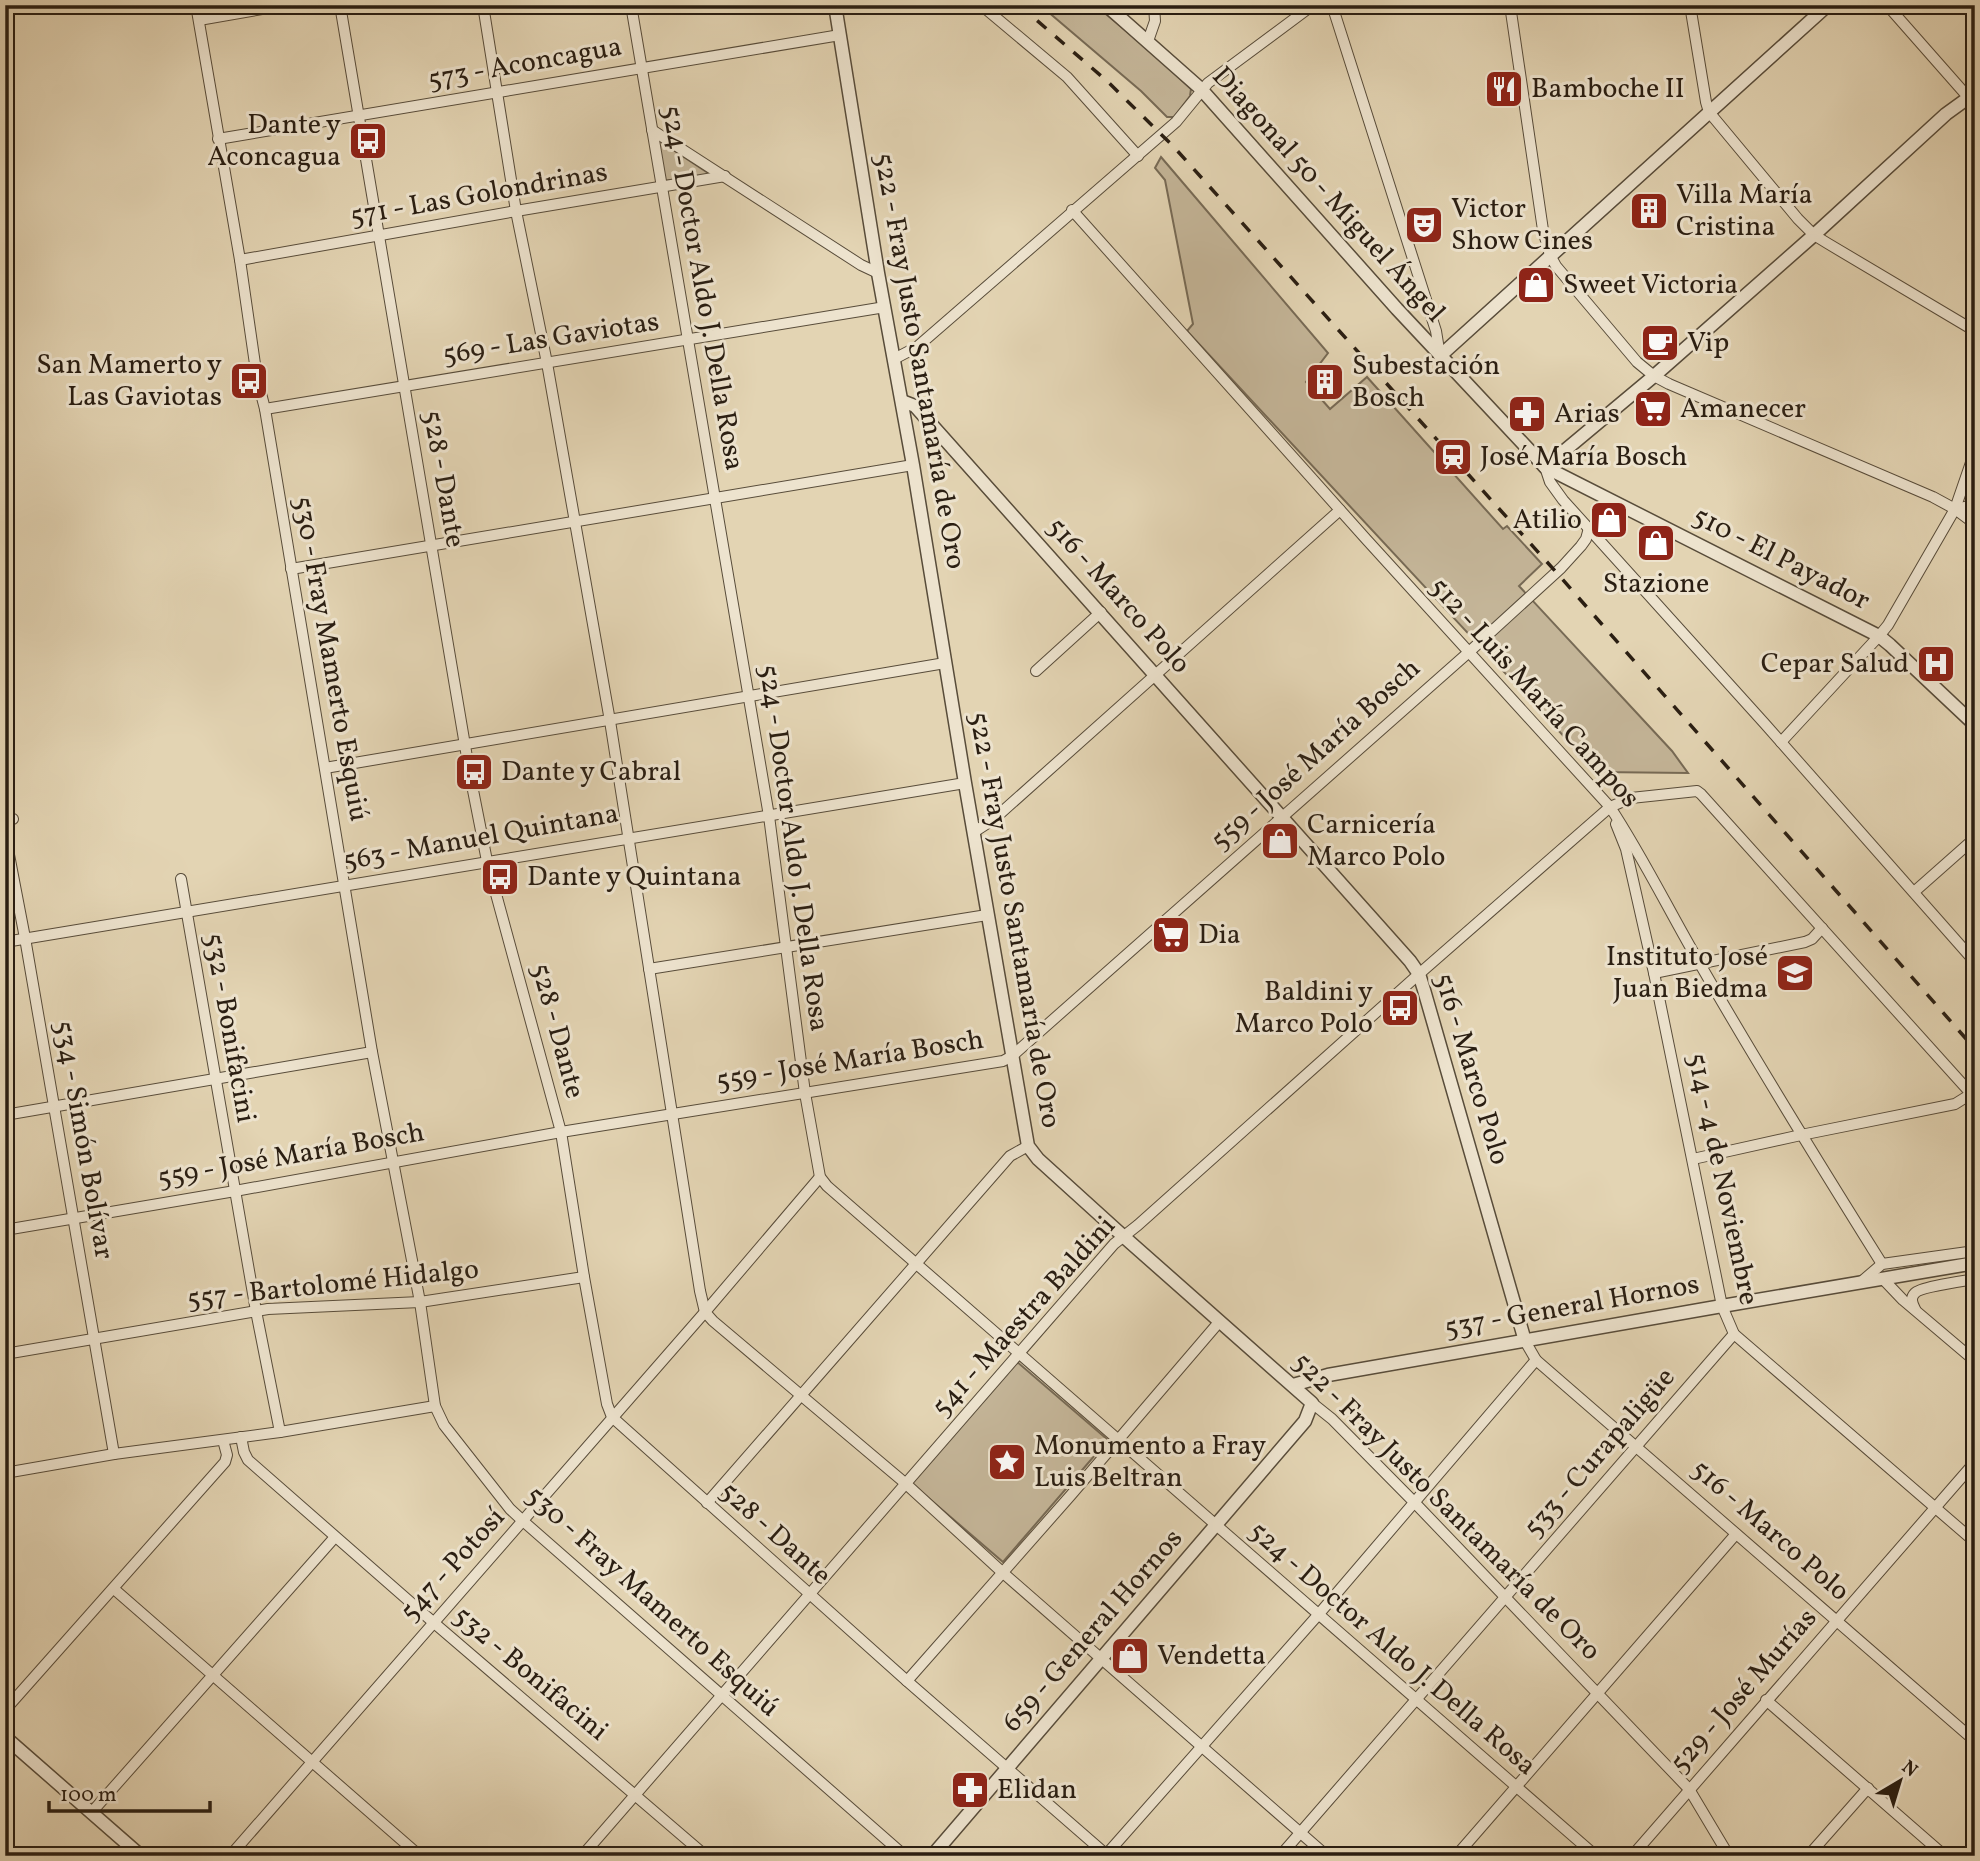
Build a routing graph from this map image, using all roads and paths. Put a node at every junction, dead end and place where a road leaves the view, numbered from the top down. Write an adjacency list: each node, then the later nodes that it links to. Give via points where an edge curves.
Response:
1 (196, 5): 16 (street, 530 - Fray Mamerto Esquiú)
2 (285, 5): 16 (street)
3 (340, 5): 24 (street, 528 - Dante)
4 (483, 5): 21 (street)
5 (835, 5): 17 (street, 522 - Fray Justo Santamaría de Oro)
6 (981, 5): 28 (street, via 1068,78)
7 (1106, 5): 18 (street, Diagonal 50 - Miguel Ángel)
8 (1154, 5): 18 (street, via 1155,22)
9 (1313, 5): 20 (street)
10 (1332, 5): 41 (street)
11 (1510, 5): 35 (street)
12 (1690, 5): 23 (street)
13 (1828, 5): 23 (street)
14 (1887, 5): 22 (street)
15 (632, 6): 19 (street, 524 - Doctor Aldo J. Della Rosa)
16 (199, 20): 27 (street, 530 - Fray Mamerto Esquiú)
17 (840, 35): 19 (street, 573 - Aconcagua); 37 (street, 522 - Fray Justo Santamaría de Oro)
18 (1148, 41): 20 (street, Diagonal 50 - Miguel Ángel)
19 (642, 67): 21 (street, 573 - Aconcagua); 26 (street, 524 - Doctor Aldo J. Della Rosa)
20 (1201, 89): 28 (street, via 1182,115); 41 (street, Diagonal 50 - Miguel Ángel)
21 (498, 93): 24 (street, 573 - Aconcagua); 32 (street)
22 (1971, 95): 25 (street); 33 (street)
23 (1709, 112): 33 (street); 35 (street)
24 (359, 115): 27 (street, 573 - Aconcagua); 34 (street, 528 - Dante)
25 (1975, 116)
26 (652, 130): 29 (street); 30 (street, 524 - Doctor Aldo J. Della Rosa)
27 (218, 139): 36 (street, 530 - Fray Mamerto Esquiú)
28 (1138, 156): 31 (street)
29 (725, 176): 30 (street, 571 - Las Golondrinas); 37 (street)
30 (662, 187): 32 (street, 571 - Las Golondrinas); 40 (street, 524 - Doctor Aldo J. Della Rosa)
31 (1072, 210): 42 (street, via 917,347); 54 (street, 512 - Luis María Campos)
32 (516, 211): 34 (street, 571 - Las Golondrinas); 43 (street)
33 (1814, 235): 39 (street); 44 (street)
34 (378, 236): 36 (street, 571 - Las Golondrinas); 45 (street, 528 - Dante)
35 (1550, 255): 41 (street); 44 (street, via 1637,362)
36 (240, 260): 47 (street, 530 - Fray Mamerto Esquiú)
37 (878, 273): 38 (street, 522 - Fray Justo Santamaría de Oro)
38 (885, 307): 40 (street, 569 - Las Gaviotas); 42 (street, 522 - Fray Justo Santamaría de Oro)
39 (1975, 331)
40 (689, 339): 43 (street, 569 - Las Gaviotas); 51 (street, 524 - Doctor Aldo J. Della Rosa)
41 (1440, 355): 50 (street, Diagonal 50 - Miguel Ángel)
42 (894, 359): 46 (street, 522 - Fray Justo Santamaría de Oro)
43 (547, 363): 45 (street, 569 - Las Gaviotas); 55 (street)
44 (1654, 376): 50 (street); 53 (street)
45 (403, 386): 47 (street, 569 - Las Gaviotas); 58 (street, 528 - Dante)
46 (902, 401): 49 (street, 522 - Fray Justo Santamaría de Oro); 60 (street, 516 - Marco Polo, via 915,406)
47 (265, 409): 59 (street, 530 - Fray Mamerto Esquiú)
48 (1975, 451): 53 (street)
49 (913, 465): 51 (street); 63 (street, 522 - Fray Justo Santamaría de Oro)
50 (1545, 467): 57 (street, Diagonal 50 - Miguel Ángel, via 1555,490); 61 (street, 510 - El Payador)
51 (714, 498): 55 (street); 66 (street, 524 - Doctor Aldo J. Della Rosa)
52 (1975, 505): 53 (street)
53 (1955, 509): 56 (street); 61 (street)
54 (1340, 510): 62 (street, 512 - Luis María Campos); 65 (street)
55 (575, 523): 58 (street); 67 (street)
56 (1975, 524)
57 (1590, 528): 62 (street, 559 - José María Bosch, via 1561,568); 69 (street, Diagonal 50 - Miguel Ángel)
58 (431, 547): 59 (street); 70 (street, 528 - Dante)
59 (291, 569): 71 (street, 530 - Fray Mamerto Esquiú)
60 (1101, 612): 64 (street); 65 (street, 516 - Marco Polo)
61 (1879, 636): 68 (street, 510 - El Payador); 69 (street)
62 (1469, 652): 73 (street, 512 - Luis María Campos); 75 (street, 559 - José María Bosch)
63 (945, 663): 66 (street); 72 (street, 522 - Fray Justo Santamaría de Oro)
64 (1036, 671)
65 (1157, 675): 75 (street, 516 - Marco Polo); 76 (street, via 994,820)
66 (749, 697): 67 (street); 74 (street, 524 - Doctor Aldo J. Della Rosa)
67 (610, 721): 70 (street); 78 (street)
68 (1975, 725)
69 (1781, 742): 83 (street, Diagonal 50 - Miguel Ángel)
70 (464, 743): 71 (street); 80 (street, 528 - Dante)
71 (325, 768): 82 (street, 530 - Fray Mamerto Esquiú)
72 (965, 783): 74 (street, 563 - Manuel Quintana); 76 (street, 522 - Fray Justo Santamaría de Oro)
73 (1609, 807): 86 (street, 541 - Maestra Baldini, via 1631,798 1697,791); 90 (street, 512 - Luis María Campos); 93 (street, 514 - 4 de Noviembre, via 1626,849); 94 (street, 541 - Maestra Baldini)
74 (769, 816): 78 (street, 563 - Manuel Quintana); 89 (street, 524 - Doctor Aldo J. Della Rosa)
75 (1282, 818): 94 (street, 516 - Marco Polo); 96 (street, 559 - José María Bosch)
76 (974, 832): 85 (street, 522 - Fray Justo Santamaría de Oro)
77 (5, 834): 87 (street, 534 - Simón Bolívar)
78 (628, 838): 80 (street, 563 - Manuel Quintana); 92 (street)
79 (1975, 838): 83 (street)
80 (487, 861): 82 (street, 563 - Manuel Quintana); 103 (street, 528 - Dante)
81 (181, 879): 84 (street, 532 - Bonifacini)
82 (345, 886): 84 (street, 563 - Manuel Quintana); 95 (street, 530 - Fray Mamerto Esquiú)
83 (1914, 892): 91 (street, Diagonal 50 - Miguel Ángel)
84 (186, 912): 87 (street, 563 - Manuel Quintana); 97 (street, 532 - Bonifacini)
85 (987, 915): 89 (street); 96 (street, 522 - Fray Justo Santamaría de Oro)
86 (1822, 928): 90 (street, via 1805,942); 99 (street)
87 (25, 938): 88 (street, 563 - Manuel Quintana); 100 (street, 534 - Simón Bolívar)
88 (5, 942)
89 (786, 947): 92 (street); 98 (street, 524 - Doctor Aldo J. Della Rosa)
90 (1699, 962): 93 (street); 104 (street, 512 - Luis María Campos)
91 (1975, 962)
92 (649, 969): 102 (street)
93 (1654, 973): 106 (street, 514 - 4 de Noviembre)
94 (1419, 974): 112 (street, 541 - Maestra Baldini); 129 (street, 516 - Marco Polo)
95 (372, 1052): 97 (street); 107 (street, 530 - Fray Mamerto Esquiú)
96 (1012, 1056): 98 (street, 559 - José María Bosch); 105 (street, 522 - Fray Justo Santamaría de Oro)
97 (215, 1078): 100 (street); 109 (street, 532 - Bonifacini)
98 (805, 1093): 102 (street, 559 - José María Bosch); 108 (street, 524 - Doctor Aldo J. Della Rosa)
99 (1973, 1096): 104 (street, via 1955,1104)
100 (54, 1107): 101 (street); 110 (street, 534 - Simón Bolívar)
101 (5, 1115)
102 (671, 1115): 103 (street, 559 - José María Bosch); 125 (street)
103 (561, 1132): 107 (street, 559 - José María Bosch); 117 (street, 528 - Dante)
104 (1801, 1135): 106 (street); 116 (street, 512 - Luis María Campos)
105 (1028, 1146): 112 (street, 522 - Fray Justo Santamaría de Oro); 115 (street, via 1010,1156)
106 (1693, 1159): 122 (street, 514 - 4 de Noviembre)
107 (393, 1162): 109 (street, 559 - José María Bosch); 121 (street, 530 - Fray Mamerto Esquiú)
108 (820, 1177): 115 (street, 524 - Doctor Aldo J. Della Rosa); 125 (street, 547 - Potosí)
109 (235, 1191): 110 (street, 559 - José María Bosch); 124 (street, 532 - Bonifacini)
110 (73, 1218): 111 (street, 559 - José María Bosch); 128 (street, 534 - Simón Bolívar)
111 (5, 1230)
112 (1123, 1236): 126 (street, 522 - Fray Justo Santamaría de Oro); 130 (street, 541 - Maestra Baldini)
113 (1975, 1251): 116 (street)
114 (1975, 1263): 118 (street, 537 - General Hornos)
115 (916, 1264): 130 (street, 524 - Doctor Aldo J. Della Rosa); 135 (street)
116 (1882, 1264): 120 (street)
117 (584, 1277): 121 (street, 557 - Bartolomé Hidalgo); 138 (street, 528 - Dante)
118 (1883, 1279): 120 (street, 537 - General Hornos); 123 (street)
119 (1975, 1279): 123 (street, via 1920,1290 1912,1297)
120 (1861, 1282): 122 (street, 537 - General Hornos)
121 (420, 1301): 124 (street, 557 - Bartolomé Hidalgo); 137 (street, 530 - Fray Mamerto Esquiú)
122 (1722, 1306): 127 (street, 514 - 4 de Noviembre); 129 (street, 537 - General Hornos)
123 (1915, 1309): 133 (street)
124 (256, 1311): 128 (street, 557 - Bartolomé Hidalgo); 139 (street, 532 - Bonifacini)
125 (705, 1312): 135 (street); 138 (street, 547 - Potosí)
126 (1220, 1321): 134 (street, 522 - Fray Justo Santamaría de Oro); 142 (street)
127 (1734, 1334): 143 (street, 533 - Curapaligüe); 150 (street, 514 - 4 de Noviembre)
128 (94, 1338): 131 (street, 557 - Bartolomé Hidalgo); 144 (street, 534 - Simón Bolívar)
129 (1525, 1341): 132 (street, 516 - Marco Polo); 134 (street, 537 - General Hornos)
130 (1018, 1353): 142 (street, 524 - Doctor Aldo J. Della Rosa); 147 (street, 541 - Maestra Baldini)
131 (5, 1354)
132 (1536, 1360): 143 (street, 516 - Marco Polo); 148 (street)
133 (1975, 1361)
134 (1293, 1385): 136 (street, 522 - Fray Justo Santamaría de Oro)
135 (801, 1396): 147 (street); 149 (street)
136 (1312, 1403): 148 (street, 522 - Fray Justo Santamaría de Oro); 152 (street, 659 - General Hornos, via 1306,1421)
137 (435, 1406): 139 (street); 151 (street, 530 - Fray Mamerto Esquiú, via 444,1425)
138 (612, 1417): 149 (street, 528 - Dante); 151 (street, 547 - Potosí)
139 (280, 1432): 140 (street)
140 (241, 1437): 141 (street); 154 (street, 532 - Bonifacini, via 248,1460)
141 (223, 1440): 144 (street); 157 (street, via 225,1462)
142 (1118, 1441): 152 (street, 524 - Doctor Aldo J. Della Rosa); 156 (street)
143 (1635, 1447): 153 (street, 516 - Marco Polo); 159 (street, 533 - Curapaligüe)
144 (114, 1454): 146 (street)
145 (1975, 1462): 150 (street, 529 - José Murías)
146 (5, 1473)
147 (905, 1483): 156 (street); 158 (street, 541 - Maestra Baldini)
148 (1414, 1502): 159 (street, 522 - Fray Justo Santamaría de Oro); 160 (street)
149 (707, 1503): 158 (street, 528 - Dante)
150 (1936, 1508): 155 (street, 514 - 4 de Noviembre); 161 (street, 529 - José Murías)
151 (523, 1521): 162 (street, 547 - Potosí); 167 (street, 530 - Fray Mamerto Esquiú)
152 (1216, 1526): 160 (street, 524 - Doctor Aldo J. Della Rosa); 163 (street, 659 - General Hornos)
153 (1736, 1534): 161 (street, 516 - Marco Polo); 166 (street)
154 (335, 1537): 162 (street, 532 - Bonifacini); 164 (street)
155 (1975, 1542)
156 (1003, 1572): 163 (street); 165 (street)
157 (114, 1589): 164 (street); 170 (street)
158 (809, 1594): 165 (street, 528 - Dante); 167 (street, 541 - Maestra Baldini)
159 (1506, 1598): 166 (street, 522 - Fray Justo Santamaría de Oro); 168 (street, 533 - Curapaligüe)
160 (1318, 1615): 168 (street, 524 - Doctor Aldo J. Della Rosa); 173 (street)
161 (1836, 1620): 169 (street, 529 - José Murías); 172 (street, 516 - Marco Polo)
162 (433, 1622): 174 (street, 547 - Potosí); 179 (street, 532 - Bonifacini)
163 (1102, 1659): 173 (street); 175 (street, 659 - General Hornos)
164 (213, 1675): 174 (street); 180 (street)
165 (907, 1681): 175 (street, 528 - Dante)
166 (1597, 1693): 176 (street); 178 (street, 522 - Fray Justo Santamaría de Oro)
167 (722, 1695): 179 (street, 541 - Maestra Baldini); 188 (street, 530 - Fray Mamerto Esquiú)
168 (1416, 1699): 176 (street, 524 - Doctor Aldo J. Della Rosa); 181 (street, 533 - Curapaligüe)
169 (1766, 1700): 177 (street); 178 (street, 529 - José Murías)
170 (5, 1710)
171 (5, 1737): 180 (street)
172 (1975, 1741)
173 (1202, 1746): 181 (street); 182 (street)
174 (312, 1761): 184 (street, 547 - Potosí); 185 (street)
175 (1008, 1768): 182 (street, 528 - Dante); 189 (street, 659 - General Hornos)
176 (1515, 1786): 192 (street); 193 (street, 524 - Doctor Aldo J. Della Rosa)
177 (1868, 1788): 196 (street); 197 (street)
178 (1689, 1789): 194 (street, 529 - José Murías); 195 (street, 522 - Fray Justo Santamaría de Oro)
179 (636, 1794): 186 (street, 541 - Maestra Baldini); 187 (street, 532 - Bonifacini)
180 (91, 1812): 183 (street)
181 (1300, 1832): 190 (street, 533 - Curapaligüe); 191 (street)
182 (1106, 1855)
183 (141, 1856)
184 (230, 1856)
185 (420, 1856)
186 (582, 1856)
187 (706, 1856)
188 (905, 1856)
189 (932, 1856)
190 (1280, 1856)
191 (1327, 1856)
192 (1456, 1856)
193 (1596, 1856)
194 (1632, 1856)
195 (1729, 1856)
196 (1808, 1856)
197 (1945, 1856)

